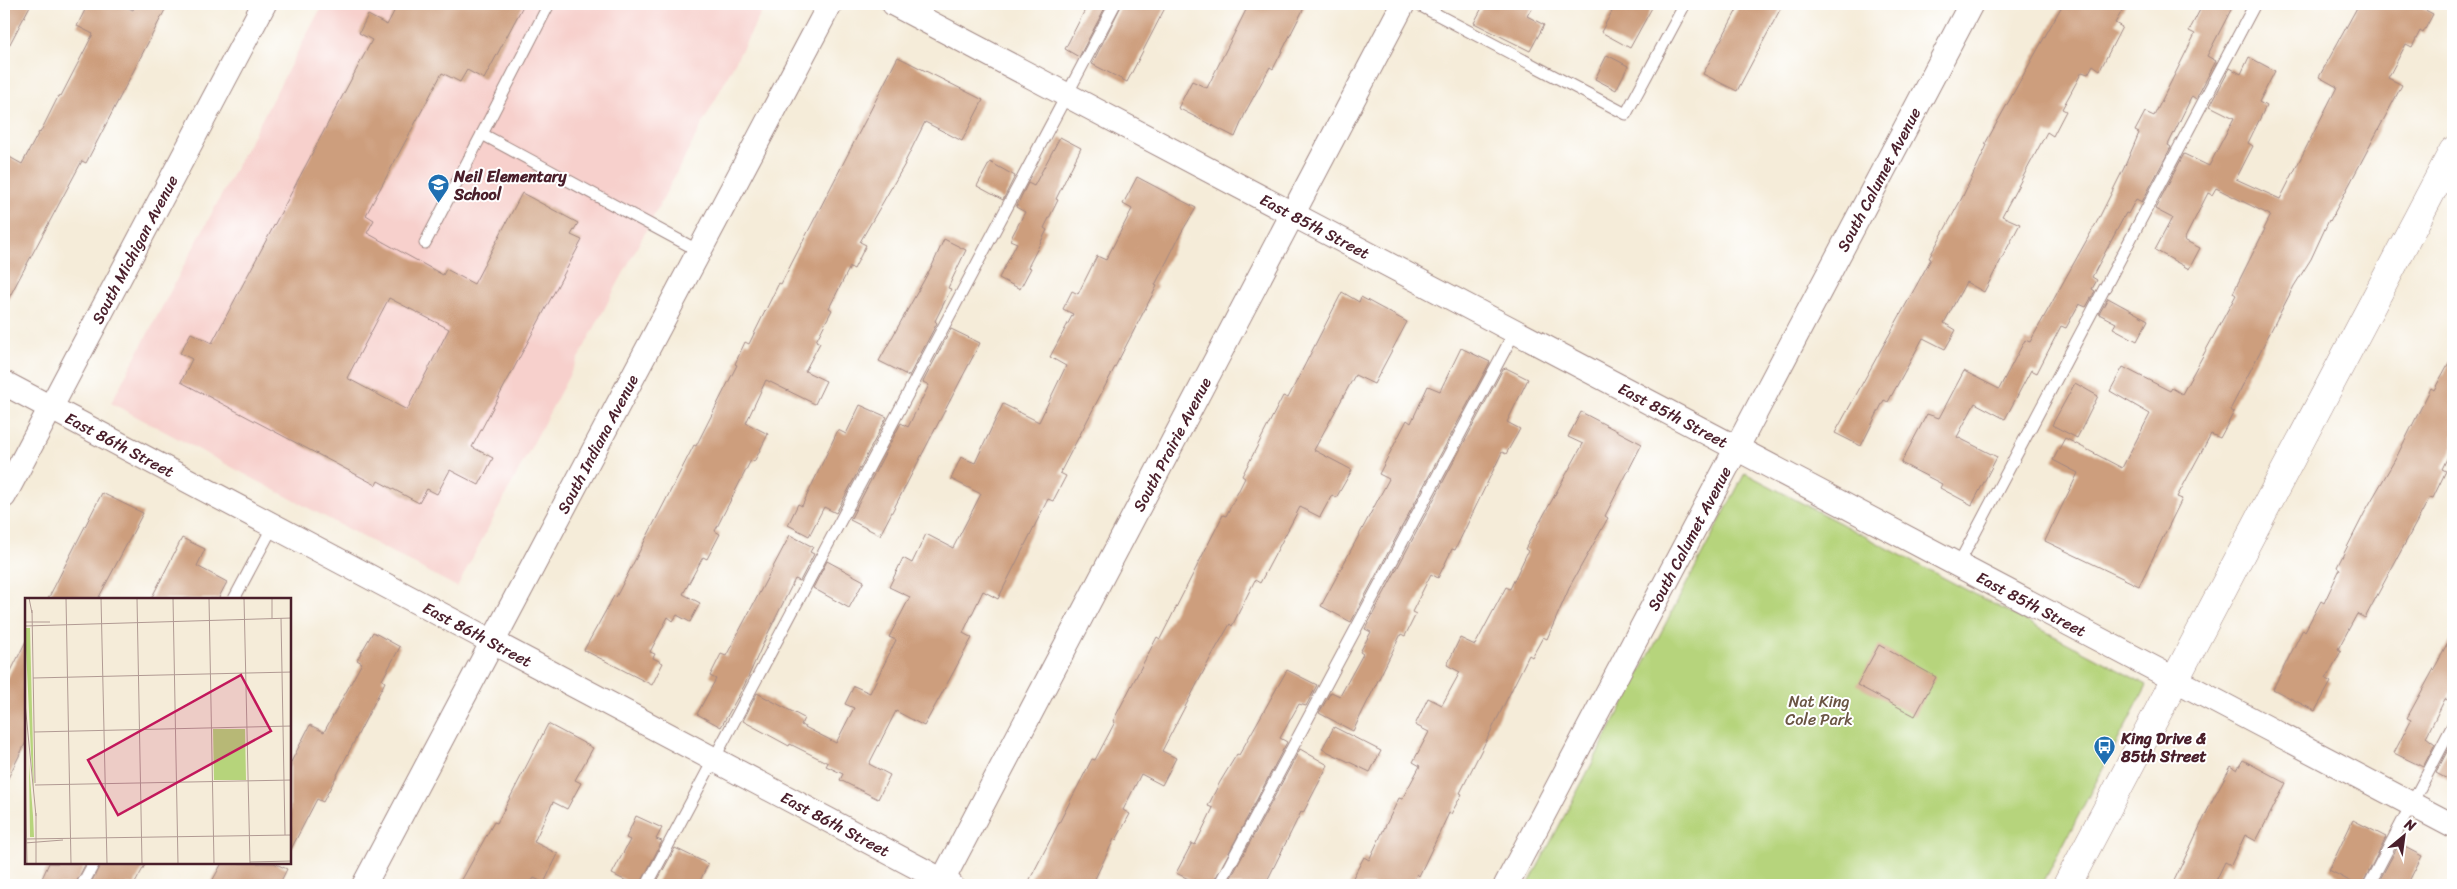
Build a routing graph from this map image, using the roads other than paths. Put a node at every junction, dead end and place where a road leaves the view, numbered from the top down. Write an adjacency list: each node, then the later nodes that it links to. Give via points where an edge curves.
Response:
1 (264, 4): 19 (street, South Michigan Avenue)
2 (549, 4): 12 (lane)
3 (830, 4): 16 (street, South Indiana Avenue)
4 (894, 4): 11 (street, East 85th Street)
5 (1115, 4): 11 (lane)
6 (1403, 4): 14 (street, South Prairie Avenue)
7 (1417, 4): 8 (lane, via 1626,114)
8 (1686, 4)
9 (1971, 4): 20 (street, South Calumet Avenue)
10 (2255, 4): 23 (lane)
11 (1066, 95): 14 (street, East 85th Street); 28 (lane)
12 (482, 134): 15 (lane); 16 (lane)
13 (2453, 151): 26 (street)
14 (1291, 214): 17 (street, East 85th Street); 32 (street, South Prairie Avenue)
15 (425, 243)
16 (699, 251): 25 (street, South Indiana Avenue)
17 (1514, 331): 20 (street, East 85th Street); 36 (lane)
18 (4, 383): 19 (street, East 86th Street)
19 (50, 408): 21 (street, South Michigan Avenue); 22 (street, East 86th Street)
20 (1736, 448): 23 (street, East 85th Street); 37 (street, South Calumet Avenue)
21 (4, 496)
22 (273, 526): 24 (lane); 25 (street, East 86th Street)
23 (1958, 565): 26 (street, East 85th Street)
24 (235, 598)
25 (493, 642): 28 (street, East 86th Street); 34 (street, South Indiana Avenue)
26 (2175, 679): 29 (street, East 85th Street); 38 (street)
27 (2453, 725): 29 (lane)
28 (714, 760): 32 (street, East 86th Street); 35 (lane)
29 (2412, 804): 30 (street, East 85th Street); 39 (lane)
30 (2453, 826)
31 (93, 864): 33 (lane)
32 (944, 884)
33 (82, 885)
34 (364, 885)
35 (648, 885)
36 (1218, 885)
37 (1506, 885)
38 (2067, 885)
39 (2369, 885)

